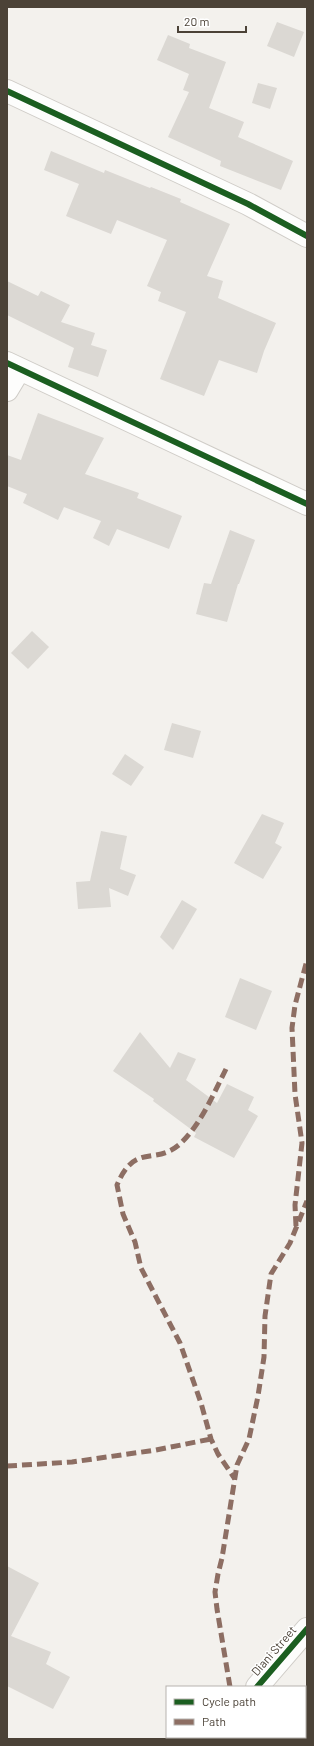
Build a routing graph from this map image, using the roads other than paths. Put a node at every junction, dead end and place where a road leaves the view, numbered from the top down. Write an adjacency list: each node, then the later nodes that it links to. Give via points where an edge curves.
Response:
1 (7, 91): 2 (street, via 248,204)
2 (307, 236)
3 (13, 366): 4 (street); 5 (street)
4 (7, 390)
5 (307, 504)
6 (307, 1629): 7 (street, Diani Street)
7 (258, 1686)

